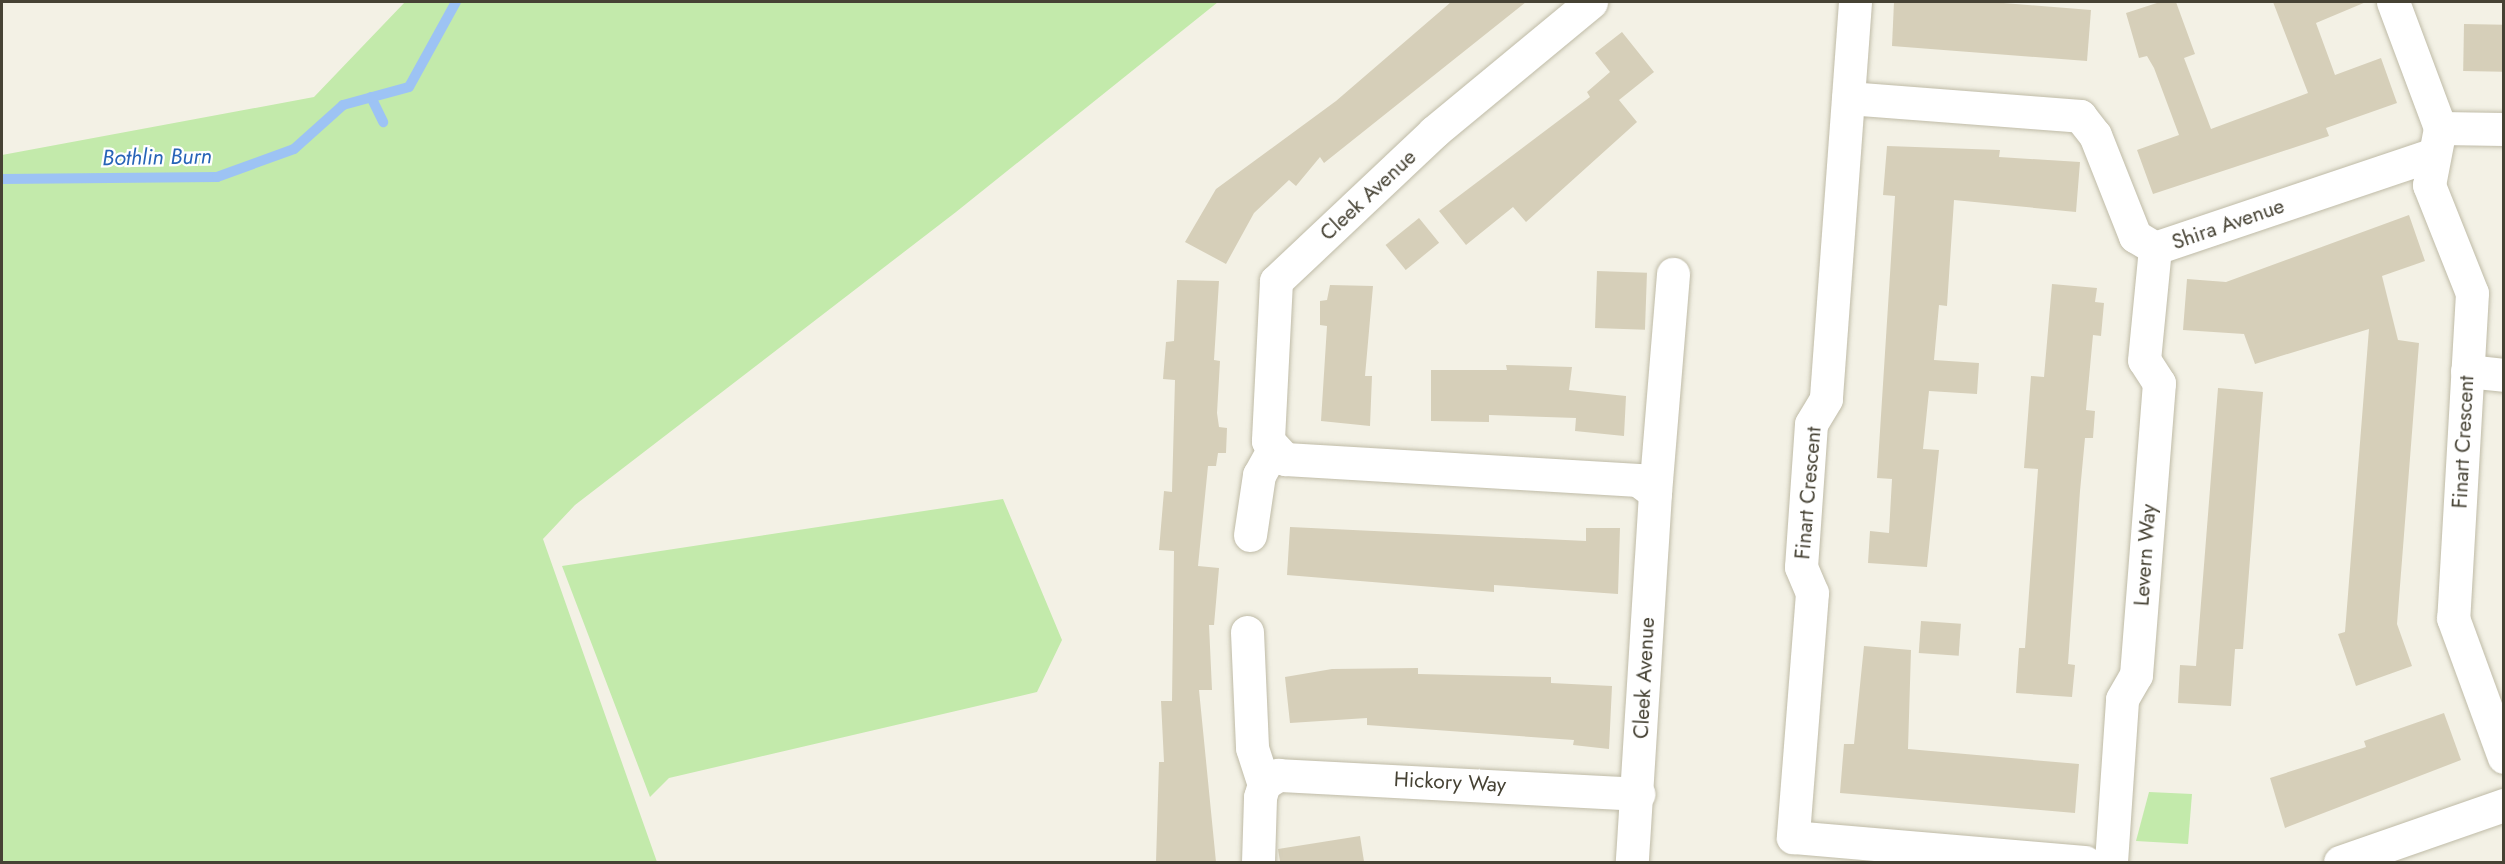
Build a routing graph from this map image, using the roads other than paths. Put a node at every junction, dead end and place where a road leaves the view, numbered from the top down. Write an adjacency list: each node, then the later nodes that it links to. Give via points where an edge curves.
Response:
1 (1591, 2): 11 (street, Cleek Avenue, via 1434,132 1276,281 1268,441)
2 (1855, 2): 4 (street, Finart Crescent)
3 (2393, 2): 6 (street, Finart Crescent)
4 (1848, 98): 7 (street, Shira Avenue, via 2080,116 2096,135 2135,236); 21 (street, Finart Crescent, via 1826,399 1810,424 1801,567 1812,593 1793,837)
5 (2504, 129): 6 (street)
6 (2436, 142): 7 (street, Shira Avenue); 9 (street, Finart Crescent, via 2429,185 2472,293)
7 (2156, 248): 22 (street, Levern Way, via 2144,360 2159,383 2136,675 2122,699)
8 (1673, 274): 12 (street, Cleek Avenue)
9 (2467, 371): 10 (street); 15 (street, Finart Crescent, via 2453,618)
10 (2504, 375)
11 (1274, 448): 12 (street, via 1284,459 1638,480); 13 (street, via 1259,476)
12 (1655, 493): 17 (street, Cleek Avenue)
13 (1250, 535)
14 (1247, 632): 16 (street, via 1252,748)
15 (2504, 757)
16 (1264, 784): 17 (street, Hickory Way, via 1278,775 1353,776); 19 (street)
17 (1638, 794): 20 (street, Cleek Avenue)
18 (2504, 805): 23 (street)
19 (1258, 862)
20 (1632, 862)
21 (2085, 862)
22 (2111, 862)
23 (2340, 862)

